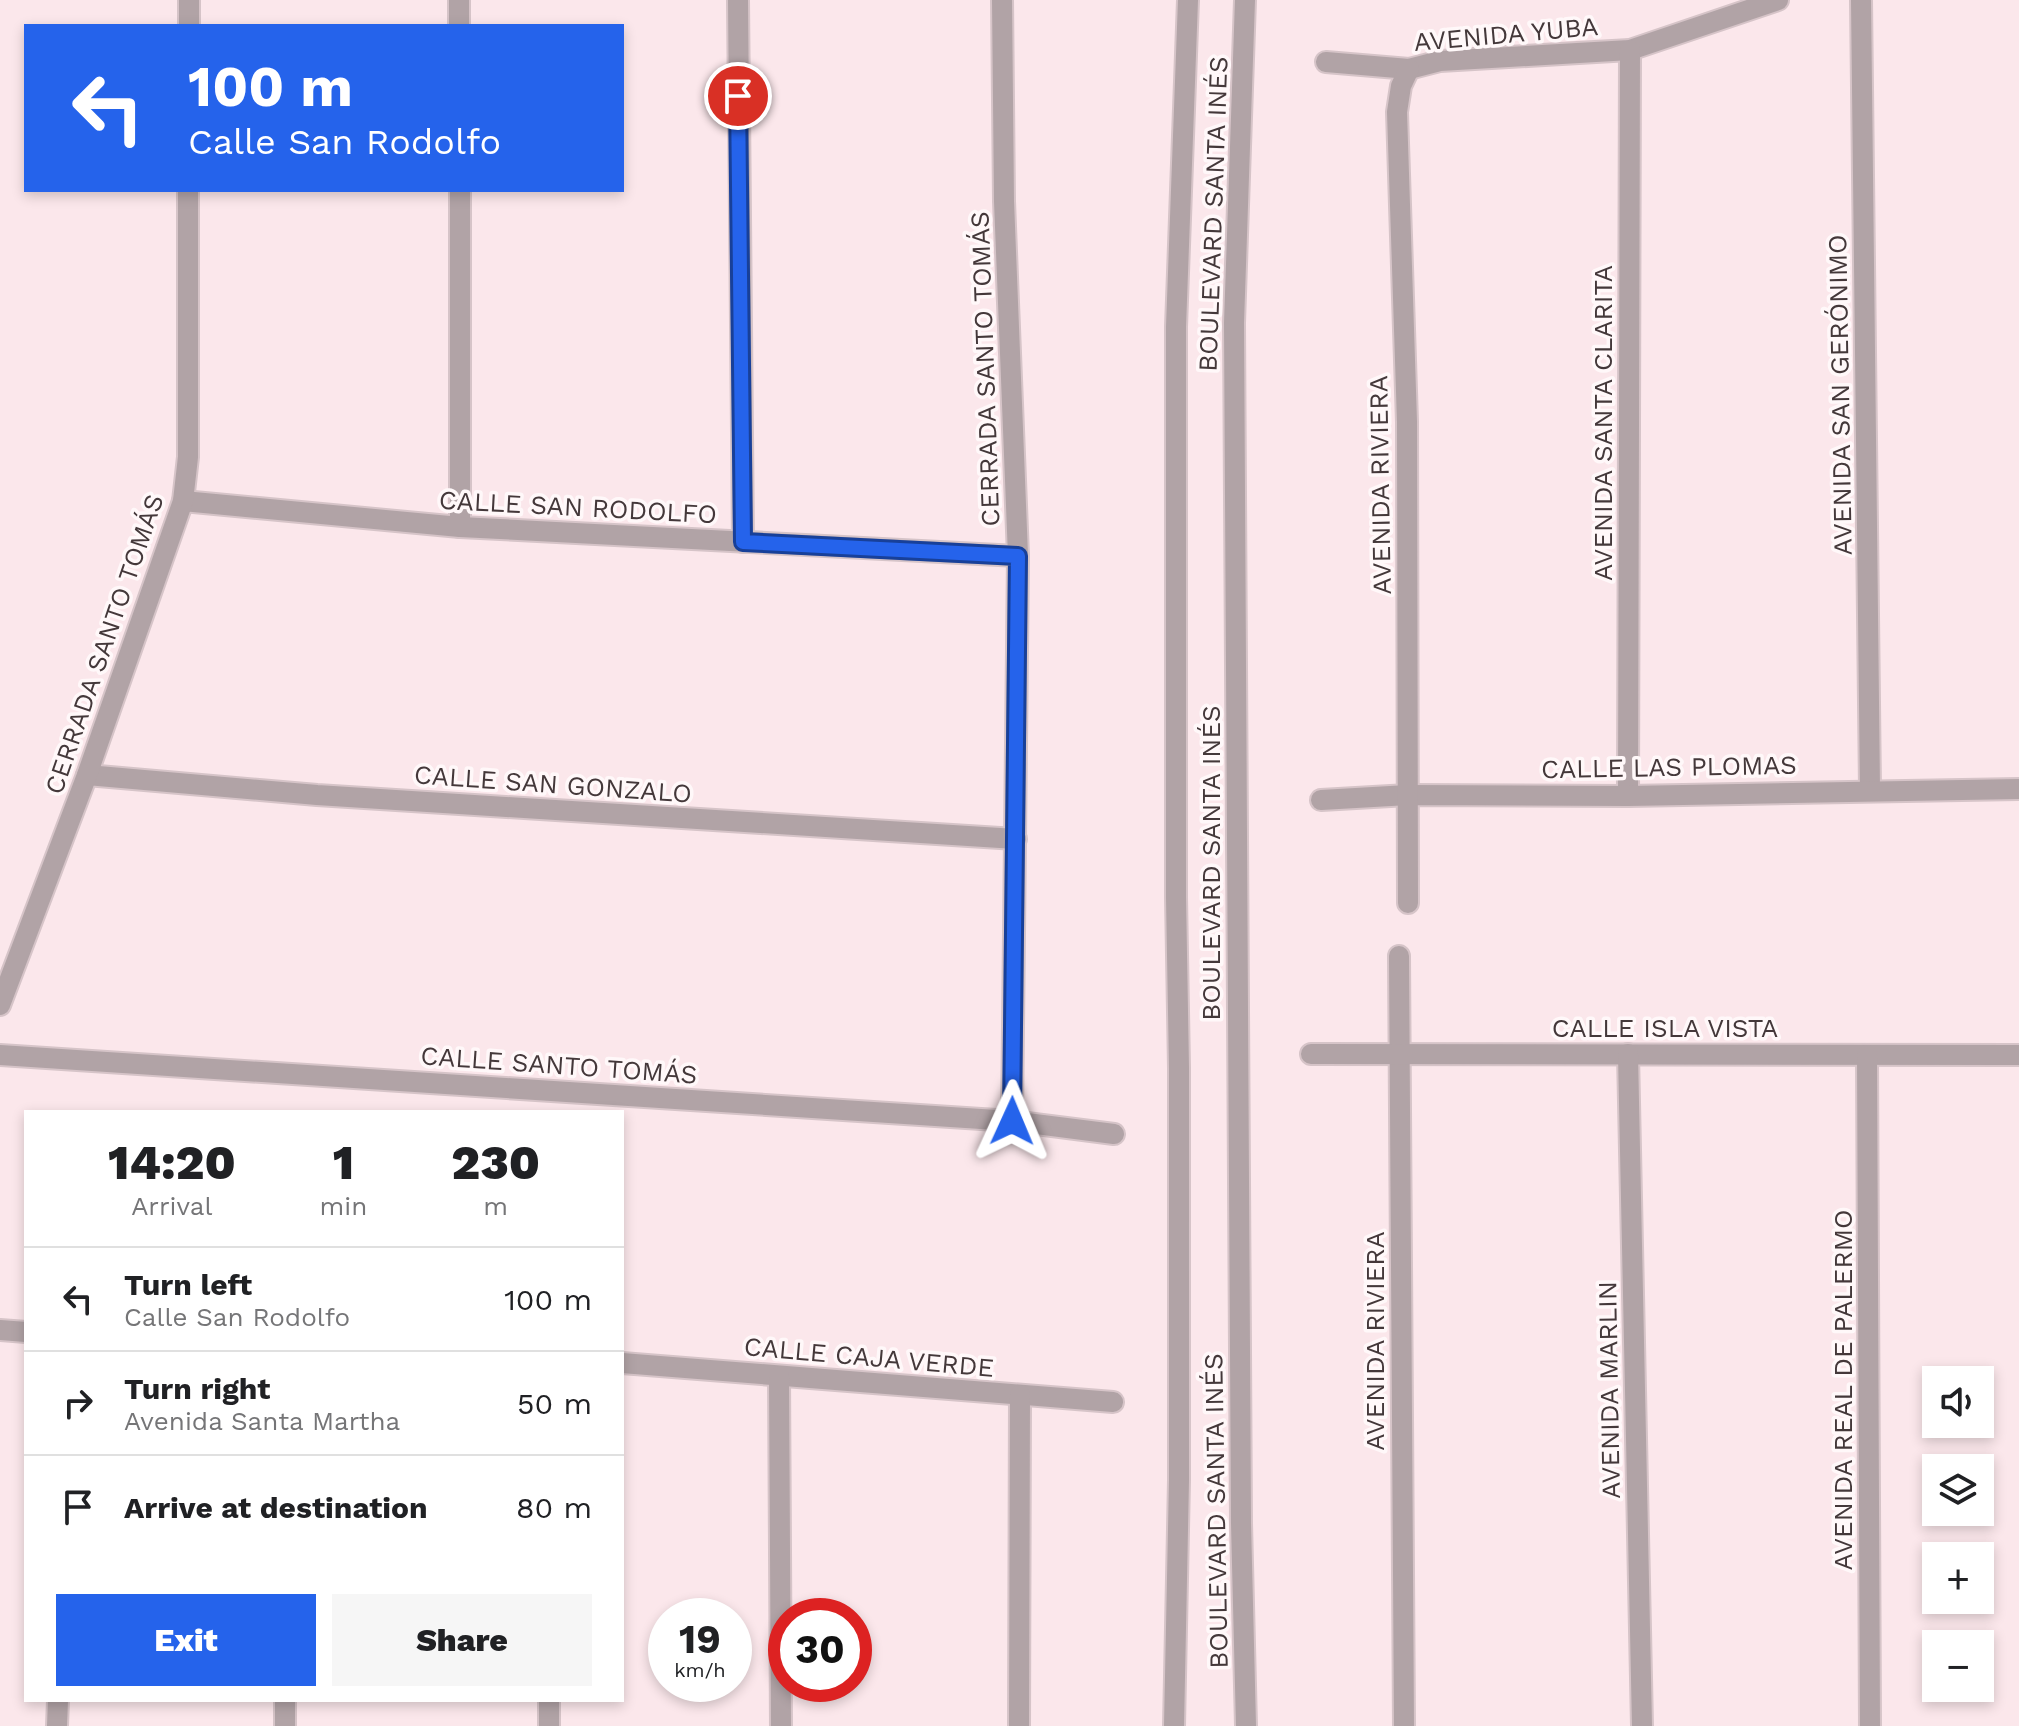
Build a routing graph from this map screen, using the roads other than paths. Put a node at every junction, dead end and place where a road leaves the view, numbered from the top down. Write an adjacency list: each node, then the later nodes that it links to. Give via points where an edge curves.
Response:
1 (189, 0): 9 (street)
2 (459, 0): 10 (street)
3 (738, 0): 18 (street)
4 (1002, 0): 19 (street, CERRADA SANTO TOMÁS)
5 (1188, 0): 52 (street, BOULEVARD SANTA INÉS, via 1176,327 1179,1480)
6 (1245, 0): 53 (street, BOULEVARD SANTA INÉS, via 1234,338)
7 (1778, 0): 11 (street, AVENIDA YUBA)
8 (1861, 0): 22 (street, AVENIDA SAN GERÓNIMO)
9 (189, 24)
10 (459, 24)
11 (1630, 50): 13 (street, AVENIDA YUBA, via 1440,61); 24 (street, AVENIDA SANTA CLARITA)
12 (1326, 62): 13 (street, AVENIDA YUBA)
13 (1409, 69): 23 (street, AVENIDA RIVIERA, via 1397,112 1407,422)
14 (188, 192): 16 (street, CERRADA SANTO TOMÁS, via 188,457)
15 (460, 192): 17 (street)
16 (183, 501): 17 (street, CALLE SAN RODOLFO); 20 (street, CERRADA SANTO TOMÁS)
17 (460, 527): 18 (street, CALLE SAN RODOLFO)
18 (743, 542): 19 (street, CALLE SAN RODOLFO)
19 (1018, 556): 26 (street, CERRADA SANTO TOMÁS)
20 (87, 775): 26 (street, CALLE SAN GONZALO, via 317,795); 29 (street, CERRADA SANTO TOMÁS)
21 (2019, 789): 22 (street, CALLE LAS PLOMAS)
22 (1870, 790): 24 (street, CALLE LAS PLOMAS)
23 (1408, 795): 24 (street, CALLE LAS PLOMAS); 25 (street, CALLE LAS PLOMAS); 27 (street, AVENIDA RIVIERA)
24 (1628, 796)
25 (1321, 800)
26 (1016, 839): 36 (street, CERRADA SANTO TOMÁS)
27 (1408, 903)
28 (1399, 956): 31 (street, AVENIDA RIVIERA)
29 (0, 1005)
30 (1311, 1054): 31 (street, CALLE ISLA VISTA)
31 (1399, 1054): 32 (street, CALLE ISLA VISTA); 54 (street, AVENIDA RIVIERA)
32 (1628, 1054): 34 (street, CALLE ISLA VISTA); 55 (street, AVENIDA MARLIN)
33 (0, 1055): 36 (street, CALLE SANTO TOMÁS)
34 (1867, 1055): 35 (street, CALLE ISLA VISTA); 56 (street, AVENIDA REAL DE PALERMO)
35 (2019, 1055)
36 (1012, 1121): 37 (street, CALLE SANTO TOMÁS)
37 (1114, 1134)
38 (0, 1330): 39 (street)
39 (24, 1332)
40 (624, 1363): 41 (street, CALLE CAJA VERDE)
41 (779, 1376): 42 (street, CALLE CAJA VERDE); 50 (street)
42 (1020, 1395): 43 (street, CALLE CAJA VERDE); 51 (street)
43 (1113, 1402)
44 (58, 1702): 47 (street)
45 (285, 1702): 48 (street)
46 (549, 1702): 49 (street)
47 (57, 1726)
48 (285, 1726)
49 (549, 1726)
50 (781, 1726)
51 (1019, 1726)
52 (1174, 1726)
53 (1246, 1726)
54 (1404, 1726)
55 (1642, 1726)
56 (1870, 1726)

